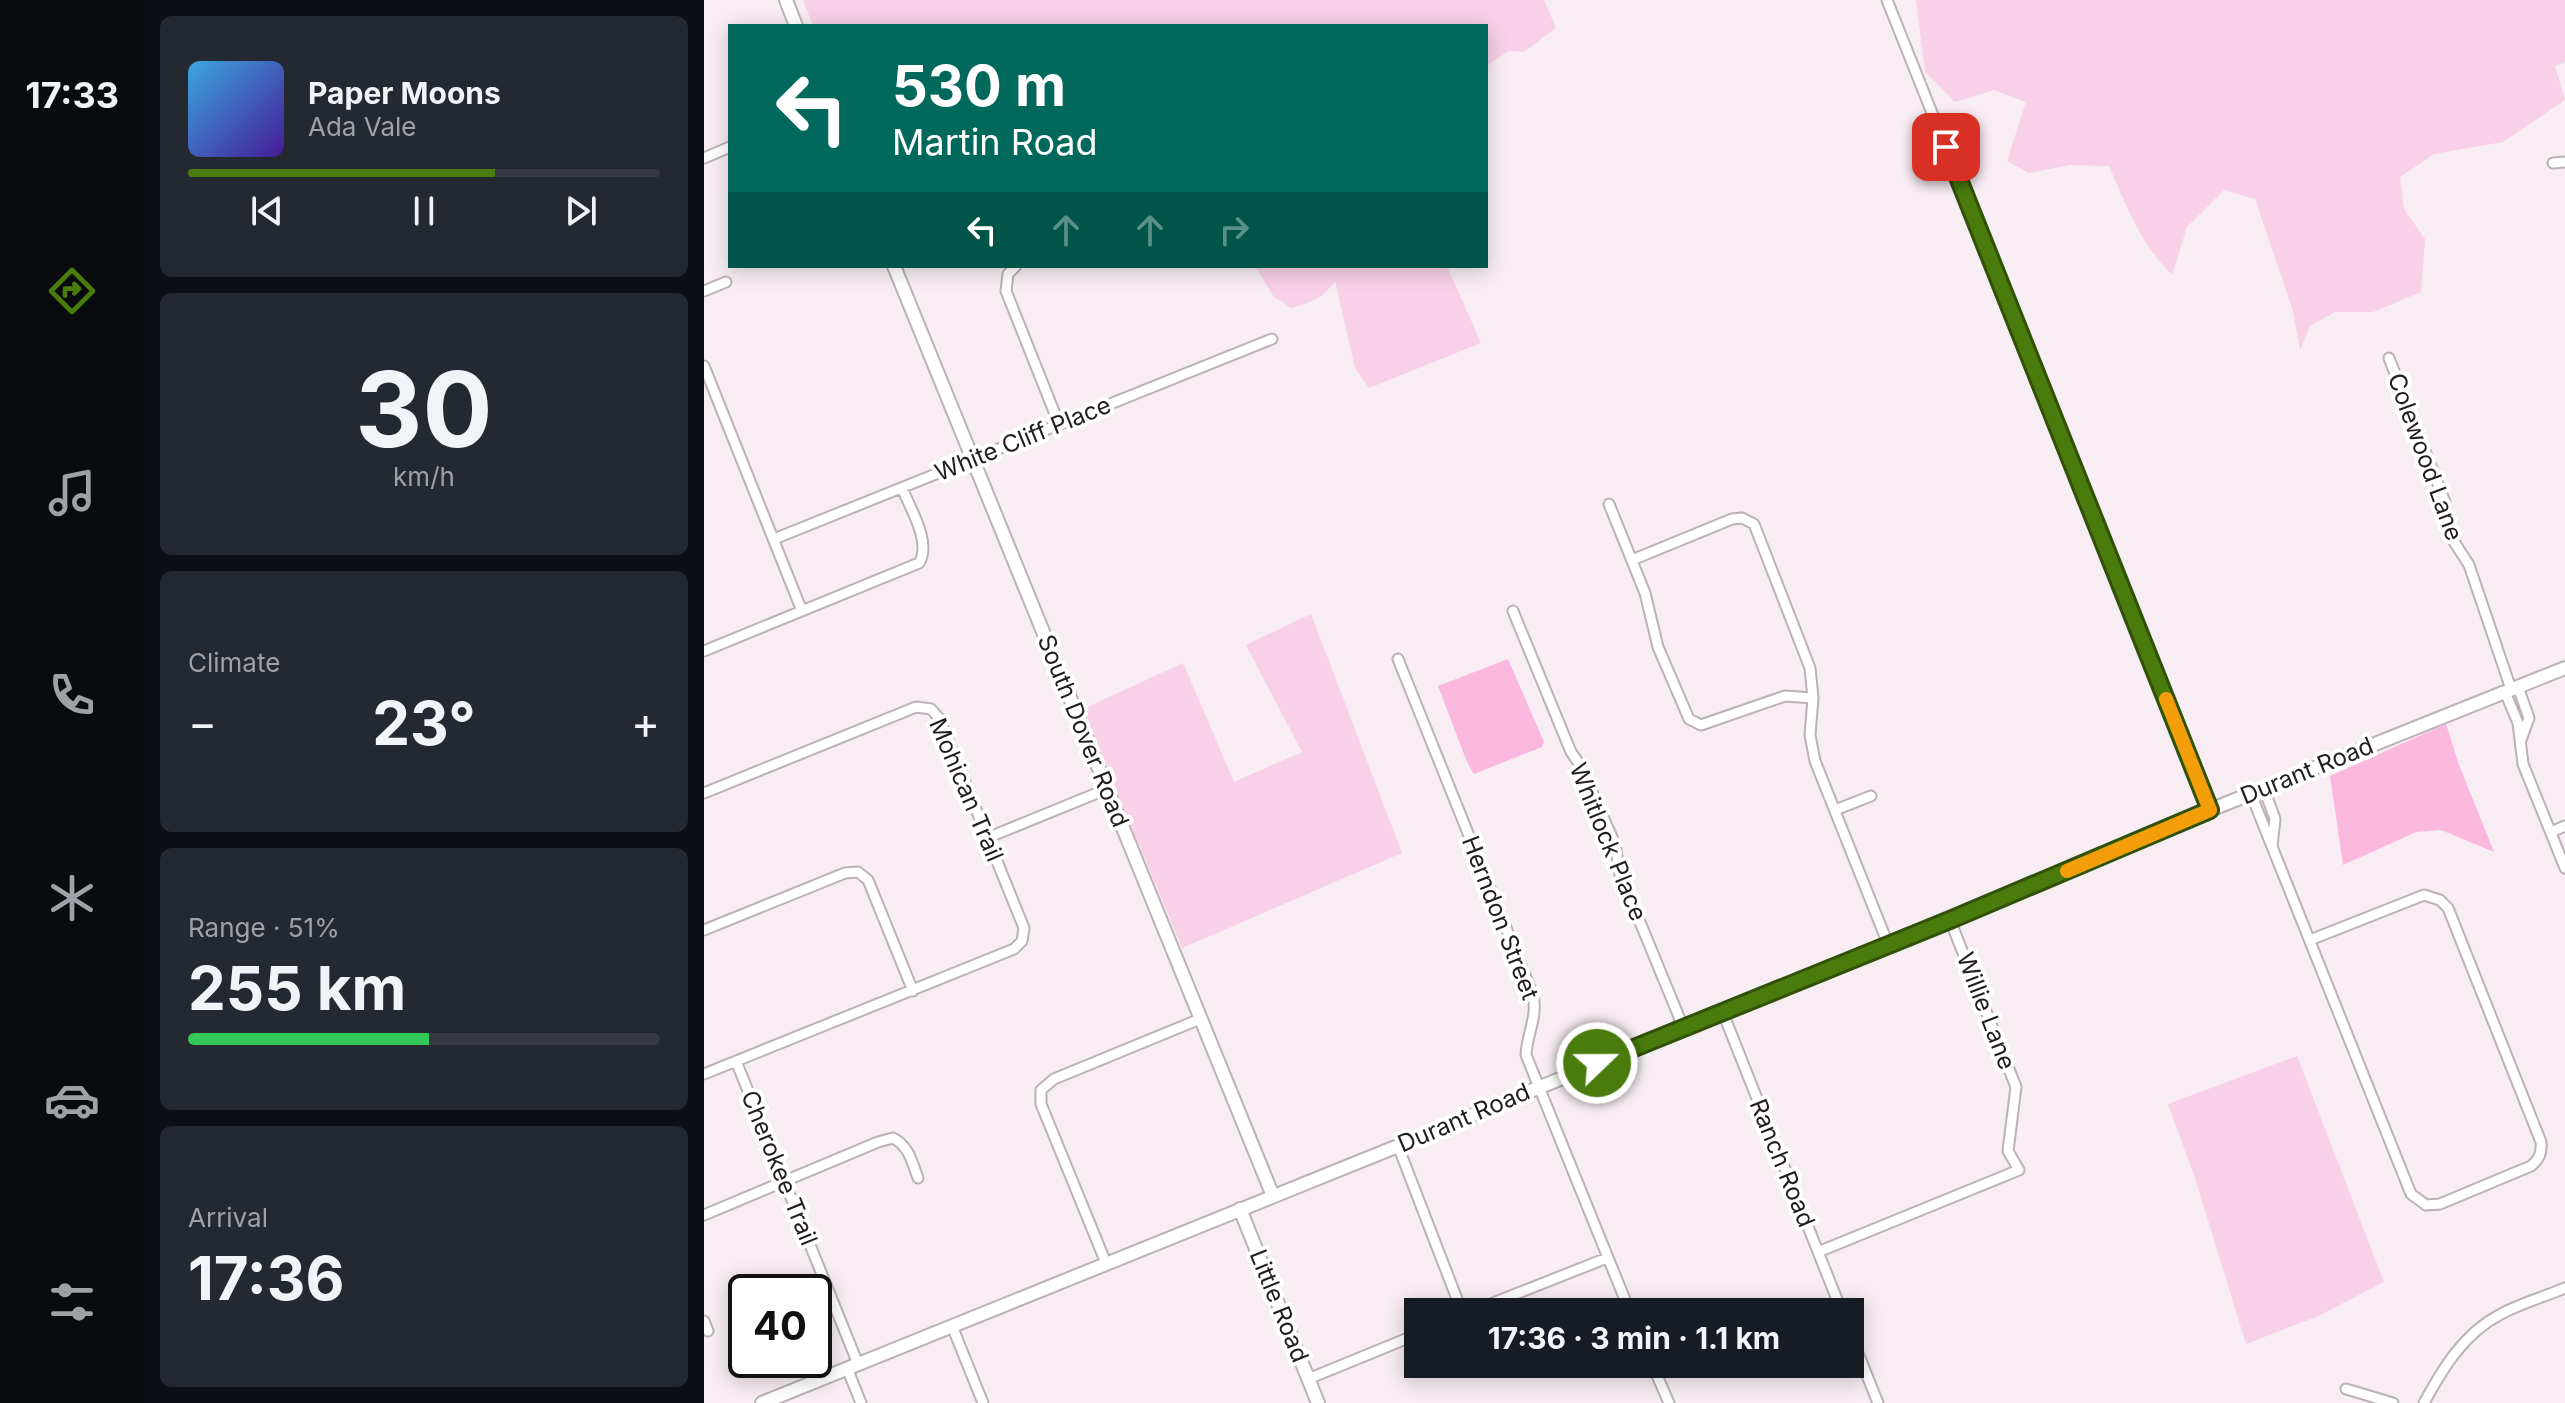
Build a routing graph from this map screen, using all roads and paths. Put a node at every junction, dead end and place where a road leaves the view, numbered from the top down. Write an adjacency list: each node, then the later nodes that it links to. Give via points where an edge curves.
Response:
1 (786, 0): 3 (street)
2 (1887, 0): 34 (street)
3 (795, 24)
4 (728, 148): 5 (street)
5 (704, 158)
6 (2565, 162): 7 (street)
7 (2553, 163)
8 (895, 268): 16 (street, South Dover Road)
9 (1014, 268): 15 (street, via 1006,291)
10 (726, 282): 11 (street)
11 (704, 291)
12 (1272, 339): 15 (street, White Cliff Place)
13 (2389, 358): 26 (street, Colewood Lane, via 2445,502 2451,537 2469,565)
14 (704, 366): 19 (street)
15 (1059, 424): 16 (street, White Cliff Place)
16 (972, 459): 17 (street, White Cliff Place); 28 (street, South Dover Road)
17 (902, 488): 19 (street, White Cliff Place); 21 (street, via 922,540 919,563)
18 (1609, 504): 20 (street)
19 (774, 539): 21 (street)
20 (1632, 560): 27 (street, via 1658,647 1689,719 1701,725 1785,696); 27 (street, via 1732,519 1750,521 1801,640)
21 (802, 611): 23 (street)
22 (1513, 611): 47 (street, Whitlock Place, via 1615,844 1622,887)
23 (704, 651)
24 (1398, 659): 50 (street, Herndon Street, via 1533,995 1535,1020 1526,1055)
25 (2565, 668): 26 (street, Durant Road)
26 (2512, 689): 29 (street, Durant Road); 36 (street, Colewood Lane, via 2529,718 2521,740 2523,764)
27 (1813, 698): 33 (street, via 1812,749)
28 (1107, 789): 37 (street); 46 (street, South Dover Road)
29 (2264, 789): 31 (street, Durant Road); 38 (street, via 2275,819)
30 (704, 793): 37 (street, Mohican Trail, via 916,707 931,709)
31 (2251, 794): 34 (street, Durant Road); 38 (street)
32 (1871, 796): 33 (street)
33 (1835, 810): 43 (street)
34 (2210, 810): 40 (street, Durant Road)
35 (2565, 826): 36 (street)
36 (2551, 832): 39 (street, Colewood Lane)
37 (987, 838): 44 (street, Mohican Trail, via 1024,928 1022,941)
38 (2272, 846): 42 (street)
39 (2565, 868)
40 (1950, 920): 43 (street, Durant Road); 57 (street, Willie Lane, via 2016,1087 2008,1151 2019,1170)
41 (704, 930): 44 (street, via 858,872 868,880)
42 (2310, 940): 42 (street, via 2417,1200 2440,1204 2538,1160 2541,1142 2448,908 2440,900 2424,895)
43 (1888, 944): 45 (street, Durant Road)
44 (913, 991): 48 (street, Mohican Trail)
45 (1723, 1013): 47 (street, Durant Road); 57 (street, Ranch Road)
46 (1200, 1019): 54 (street, South Dover Road); 59 (street, via 1054,1079 1041,1090 1041,1104)
47 (1684, 1029): 50 (street, Durant Road)
48 (736, 1061): 49 (street, Mohican Trail); 53 (street, Cherokee Trail)
49 (704, 1074)
50 (1539, 1087): 51 (street, Durant Road); 58 (street, Herndon Street)
51 (1398, 1146): 54 (street, Durant Road); 61 (street)
52 (918, 1178): 53 (street, via 903,1143 893,1138)
53 (784, 1180): 56 (street); 67 (street, Cherokee Trail)
54 (1273, 1196): 55 (street, Durant Road)
55 (1240, 1209): 59 (street, Durant Road); 70 (street, Little Road)
56 (704, 1215)
57 (1818, 1252): 64 (street, Ranch Road)
58 (1607, 1258): 62 (street); 63 (street, Herndon Street)
59 (1106, 1263): 65 (street, Durant Road)
60 (2565, 1288): 79 (street, via 2500,1314 2473,1333 2447,1361)
61 (1457, 1298)
62 (1506, 1298)
63 (1624, 1298)
64 (1836, 1298)
65 (952, 1326): 67 (street, Durant Road); 74 (street)
66 (1404, 1340): 70 (street)
67 (852, 1366): 72 (street, Durant Road); 73 (street, Cherokee Trail)
68 (1864, 1368): 77 (street)
69 (1658, 1378): 76 (street)
70 (1308, 1379): 75 (street, Little Road)
71 (2346, 1389): 78 (street)
72 (762, 1403)
73 (861, 1403)
74 (983, 1403)
75 (1318, 1403)
76 (1669, 1403)
77 (1878, 1403)
78 (2393, 1403)
79 (2424, 1403)

